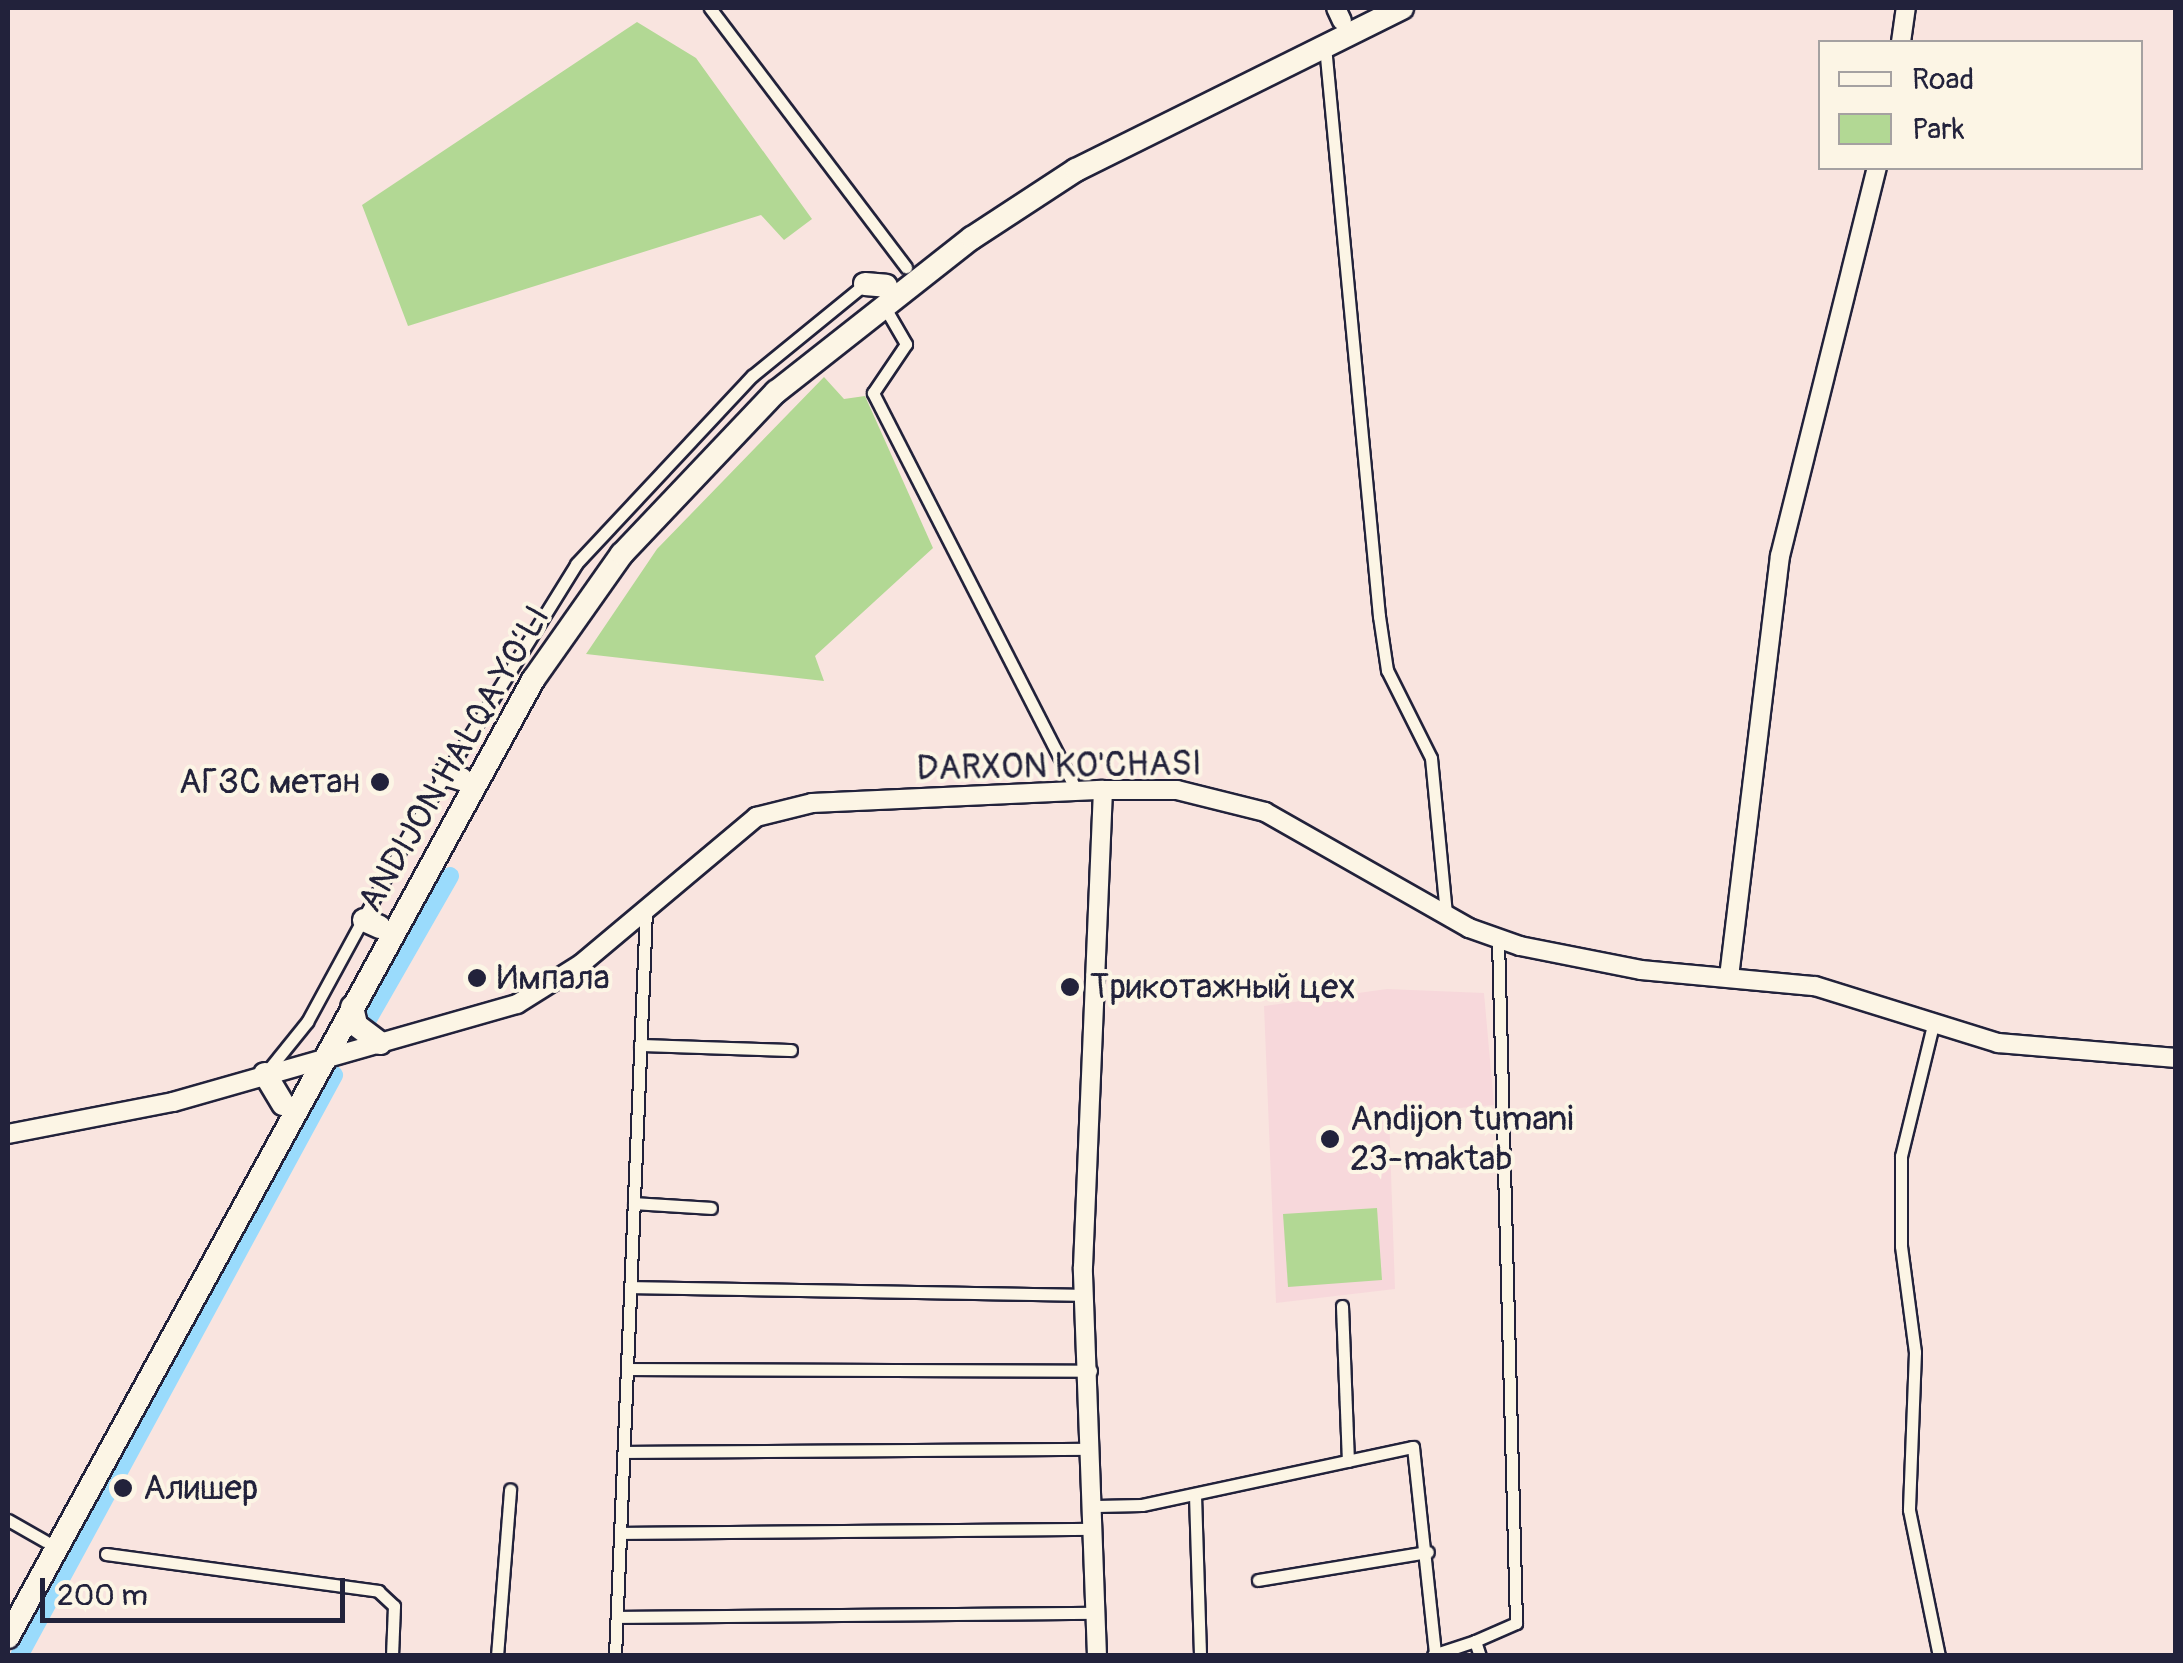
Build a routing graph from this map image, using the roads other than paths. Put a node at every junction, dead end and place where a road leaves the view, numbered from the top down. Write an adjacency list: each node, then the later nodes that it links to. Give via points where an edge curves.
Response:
1 (710, 8): 9 (street)
2 (1369, 8): 5 (highway, ANDIJON HALQA YO‘LI)
3 (1402, 8): 7 (highway, ANDIJON HALQA YO‘LI)
4 (1906, 8): 6 (main road)
5 (1339, 14): 9 (highway, ANDIJON HALQA YO‘LI, via 1065,162)
6 (1902, 40)
7 (1325, 46): 10 (highway, ANDIJON HALQA YO‘LI, via 1058,180); 14 (street, via 1379,616 1387,670 1431,758)
8 (1876, 170): 17 (main road, via 1780,556)
9 (906, 267): 10 (highway, ANDIJON HALQA YO‘LI)
10 (878, 292): 12 (street, via 906,344 873,393); 15 (highway, ANDIJON HALQA YO‘LI, via 670,498 576,618); 15 (highway, ANDIJON HALQA YO‘LI, via 788,363 662,484 568,605 453,777)
11 (1103, 790): 12 (main road, DARXON KO'CHASI); 14 (main road, DARXON KO'CHASI, via 1177,790 1265,812); 31 (main road)
12 (1077, 792): 13 (main road, DARXON KO'CHASI, via 812,802 756,817)
13 (646, 907): 20 (main road, DARXON KO'CHASI, via 517,1004); 21 (street)
14 (1446, 915): 16 (main road, DARXON KO'CHASI)
15 (380, 926): 18 (highway, ANDIJON HALQA YO‘LI); 23 (highway, ANDIJON HALQA YO‘LI); 25 (street)
16 (1498, 939): 17 (main road, DARXON KO'CHASI, via 1641,970); 52 (street, via 1516,1623)
17 (1728, 978): 19 (main road, DARXON KO'CHASI, via 1815,986)
18 (352, 1008): 20 (highway, via 356,1025); 23 (highway, ANDIJON HALQA YO‘LI)
19 (1932, 1030): 24 (main road, DARXON KO'CHASI); 60 (street, via 1901,1156 1901,1246 1915,1352 1909,1510)
20 (380, 1043): 23 (main road, DARXON KO'CHASI)
21 (640, 1044): 22 (street); 28 (street)
22 (791, 1050)
23 (316, 1058): 25 (main road, DARXON KO'CHASI); 26 (highway, ANDIJON HALQA YO‘LI); 51 (highway, ANDIJON HALQA YO‘LI)
24 (2176, 1058)
25 (265, 1074): 26 (highway); 27 (main road, DARXON KO'CHASI)
26 (283, 1104): 44 (highway, ANDIJON HALQA YO‘LI)
27 (8, 1134)
28 (634, 1203): 29 (street); 30 (street)
29 (710, 1208)
30 (630, 1286): 31 (street); 33 (street)
31 (1085, 1294): 34 (main road)
32 (1342, 1306): 37 (street)
33 (627, 1369): 34 (street); 36 (street)
34 (1091, 1371): 35 (main road)
35 (1096, 1449): 36 (street); 40 (main road)
36 (624, 1452): 43 (street)
37 (1348, 1460): 39 (street); 45 (street, via 1414,1447)
38 (510, 1490): 55 (street)
39 (1195, 1496): 40 (street); 58 (street)
40 (1096, 1506): 42 (main road)
41 (8, 1520): 44 (street)
42 (1095, 1529): 43 (street); 49 (main road)
43 (620, 1533): 50 (street)
44 (44, 1541): 48 (highway, ANDIJON HALQA YO‘LI)
45 (1428, 1552): 47 (street); 53 (street)
46 (106, 1554): 54 (street, via 378,1592 394,1606)
47 (1258, 1580)
48 (8, 1609)
49 (1094, 1613): 50 (street); 57 (main road)
50 (617, 1618): 56 (street)
51 (8, 1637)
52 (1475, 1641): 53 (street); 59 (street)
53 (1432, 1655)
54 (392, 1656)
55 (497, 1656)
56 (615, 1656)
57 (1097, 1656)
58 (1200, 1656)
59 (1480, 1656)
60 (1939, 1656)

